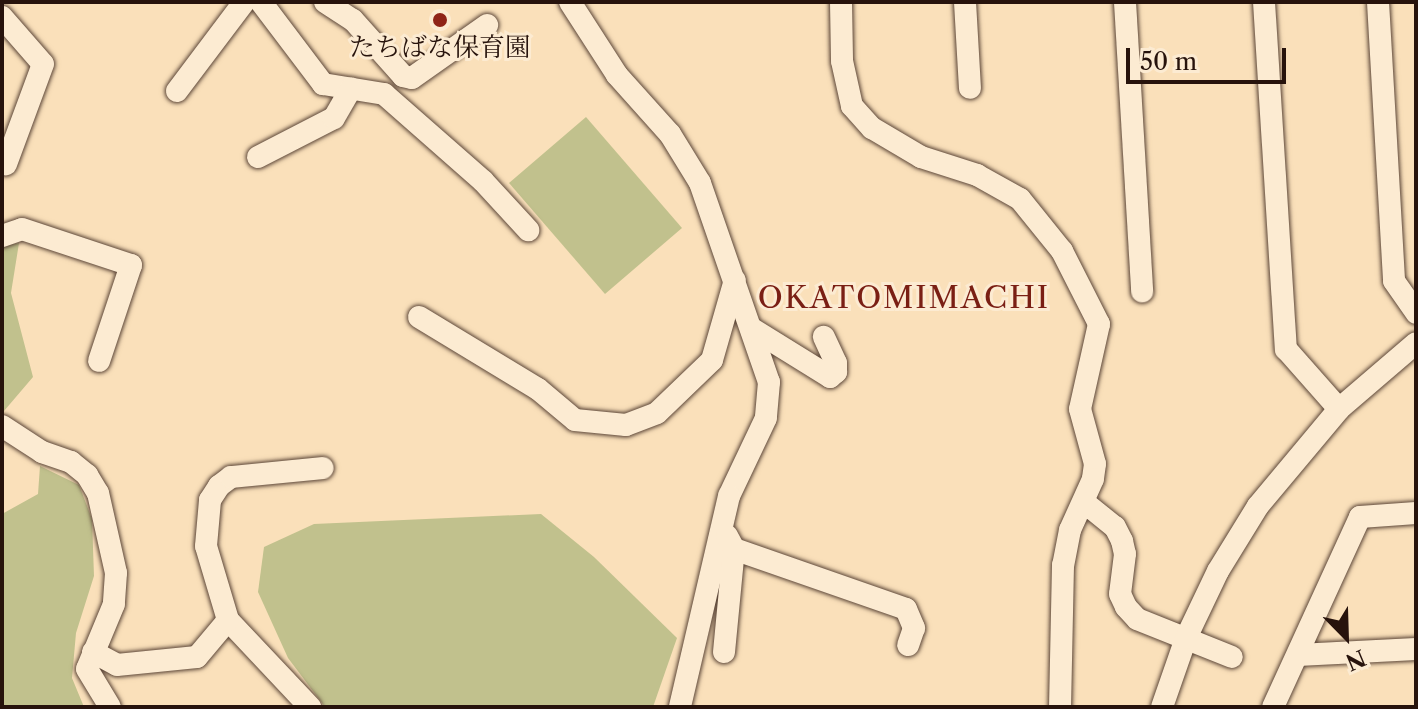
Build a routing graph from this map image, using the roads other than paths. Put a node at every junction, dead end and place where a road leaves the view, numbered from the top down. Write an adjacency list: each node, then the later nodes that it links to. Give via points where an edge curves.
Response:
1 (244, 2): 14 (street)
2 (261, 2): 13 (street, via 323,84)
3 (325, 2): 11 (street, via 353,20 403,76 412,78)
4 (570, 2): 19 (street, via 617,75 670,134 700,183)
5 (841, 2): 30 (street, via 842,61 852,106 872,128 921,157 977,175 1020,199 1062,251 1099,324 1080,409 1095,464)
6 (965, 2): 12 (street)
7 (1125, 2): 20 (street)
8 (1264, 2): 27 (street, via 1286,349)
9 (1378, 2): 21 (street, via 1394,281)
10 (2, 17): 16 (street, via 43,64)
11 (487, 25)
12 (970, 88)
13 (351, 89): 15 (street, via 334,118); 17 (street, via 384,94 483,181)
14 (177, 91)
15 (258, 157)
16 (6, 164)
17 (528, 230)
18 (2, 236): 26 (street, via 22,229 131,265)
19 (735, 280): 22 (street, via 712,360 657,413 626,425 575,420 538,389); 23 (street)
20 (1142, 292)
21 (1416, 313)
22 (419, 317)
23 (751, 328): 24 (street, via 830,377 836,363); 32 (street, via 771,398)
24 (824, 337)
25 (1416, 343): 27 (street)
26 (99, 361)
27 (1339, 409): 35 (street, via 1258,506)
28 (2, 426): 38 (street, via 42,452 71,462 98,493 116,573 114,604)
29 (323, 468): 34 (street, via 231,477 210,500 206,546)
30 (1085, 503): 35 (street, via 1115,527 1122,541 1120,594 1126,607 1137,619); 45 (street, via 1070,530 1063,565)
31 (1416, 513): 40 (street, via 1360,517)
32 (721, 527): 33 (street); 44 (street)
33 (734, 549): 36 (street, via 906,609 914,628); 39 (street)
34 (228, 620): 38 (street, via 197,657 188,660 117,665); 43 (street)
35 (1186, 638): 41 (street); 46 (street)
36 (908, 645)
37 (1416, 649): 40 (street)
38 (93, 652): 42 (street, via 87,669)
39 (724, 652)
40 (1298, 655): 47 (street)
41 (1232, 657)
42 (110, 707)
43 (310, 707)
44 (680, 707)
45 (1060, 707)
46 (1162, 707)
47 (1273, 707)

